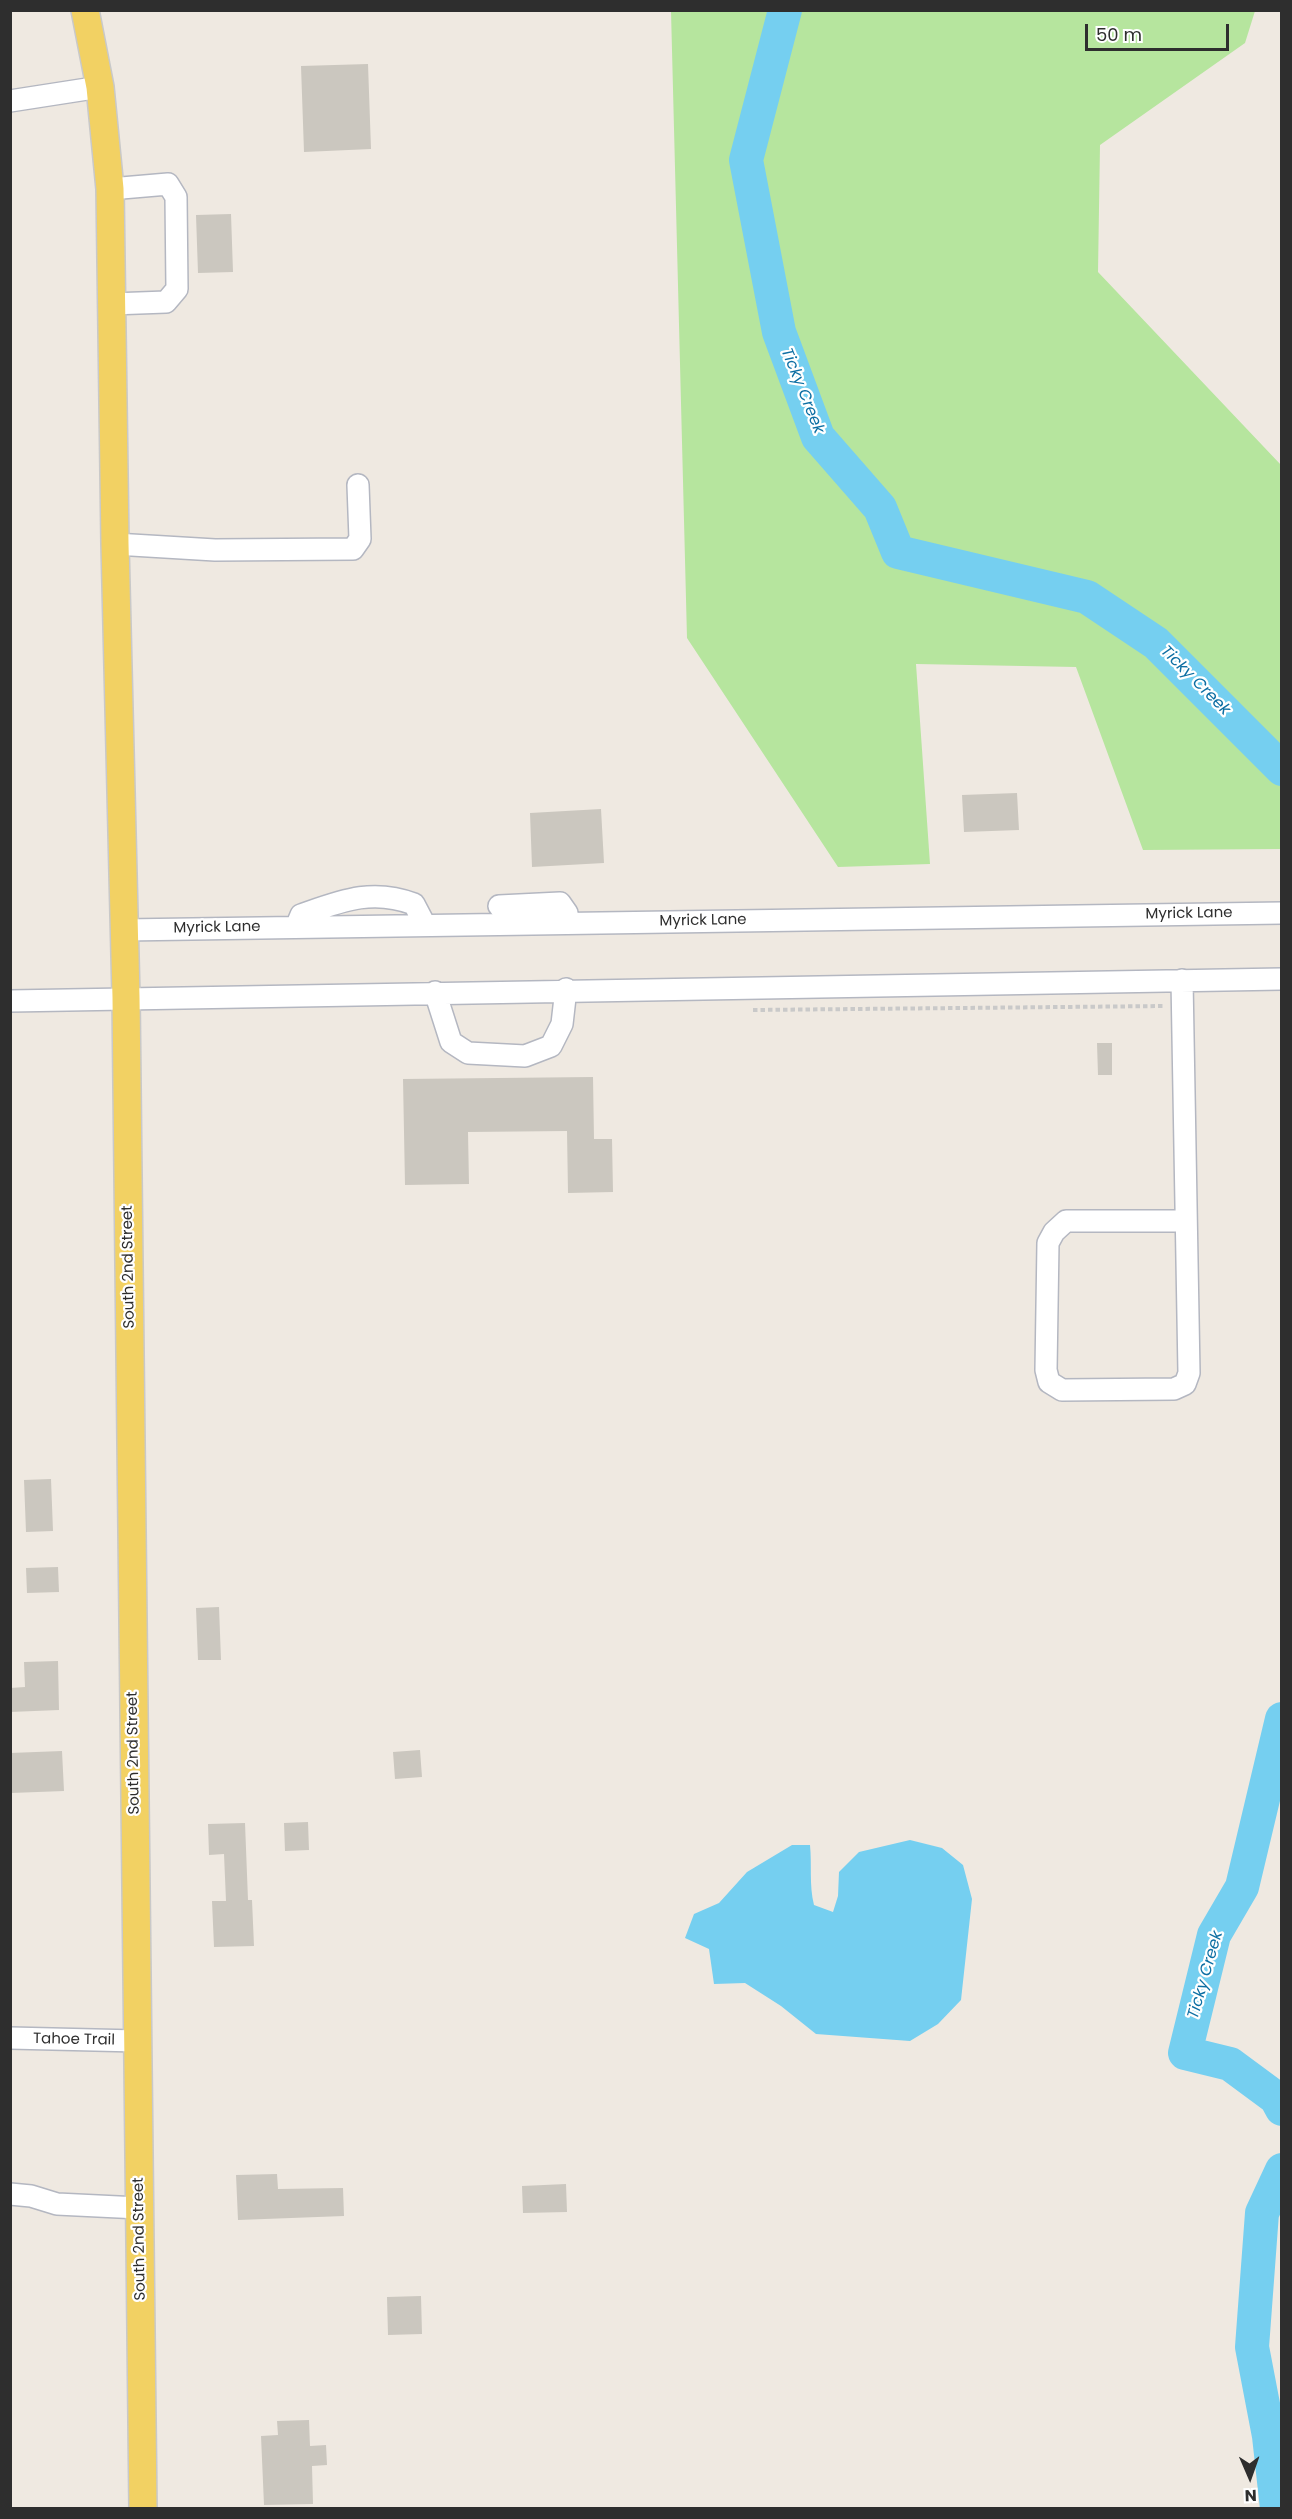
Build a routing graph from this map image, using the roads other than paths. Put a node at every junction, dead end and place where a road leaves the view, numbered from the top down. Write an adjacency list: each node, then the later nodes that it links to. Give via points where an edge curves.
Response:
1 (85, 10): 2 (main road, South 2nd Street)
2 (100, 87): 3 (street); 4 (main road, South 2nd Street)
3 (10, 101)
4 (110, 189): 5 (main road, South 2nd Street); 5 (street, via 168,184 176,196 177,289 166,302)
5 (112, 304): 7 (main road, South 2nd Street)
6 (358, 485): 7 (street, via 360,538 352,549 215,550)
7 (115, 544): 13 (main road, South 2nd Street)
8 (499, 906): 10 (street, via 560,903)
9 (1281, 913): 10 (street, Myrick Lane)
10 (567, 923): 11 (street, Myrick Lane)
11 (425, 925): 12 (street, Myrick Lane); 12 (street, via 414,904 393,896 352,898 301,915)
12 (296, 927): 13 (street, Myrick Lane)
13 (124, 930): 18 (main road, South 2nd Street)
14 (1281, 979): 15 (street)
15 (1182, 980): 16 (street); 20 (street)
16 (566, 990): 17 (street); 17 (street, via 562,1024 551,1046 525,1056 468,1053 451,1042)
17 (435, 992): 18 (street)
18 (126, 997): 19 (street); 22 (main road, South 2nd Street)
19 (10, 1001)
20 (1186, 1221): 20 (street, via 1189,1373 1185,1384 1174,1389 1062,1390 1049,1382 1048,1243 1054,1232 1066,1221)
21 (10, 2038): 22 (street, Tahoe Trail)
22 (137, 2041): 24 (main road, South 2nd Street)
23 (10, 2194): 24 (street, via 57,2204)
24 (139, 2208): 25 (main road, South 2nd Street)
25 (142, 2508)

